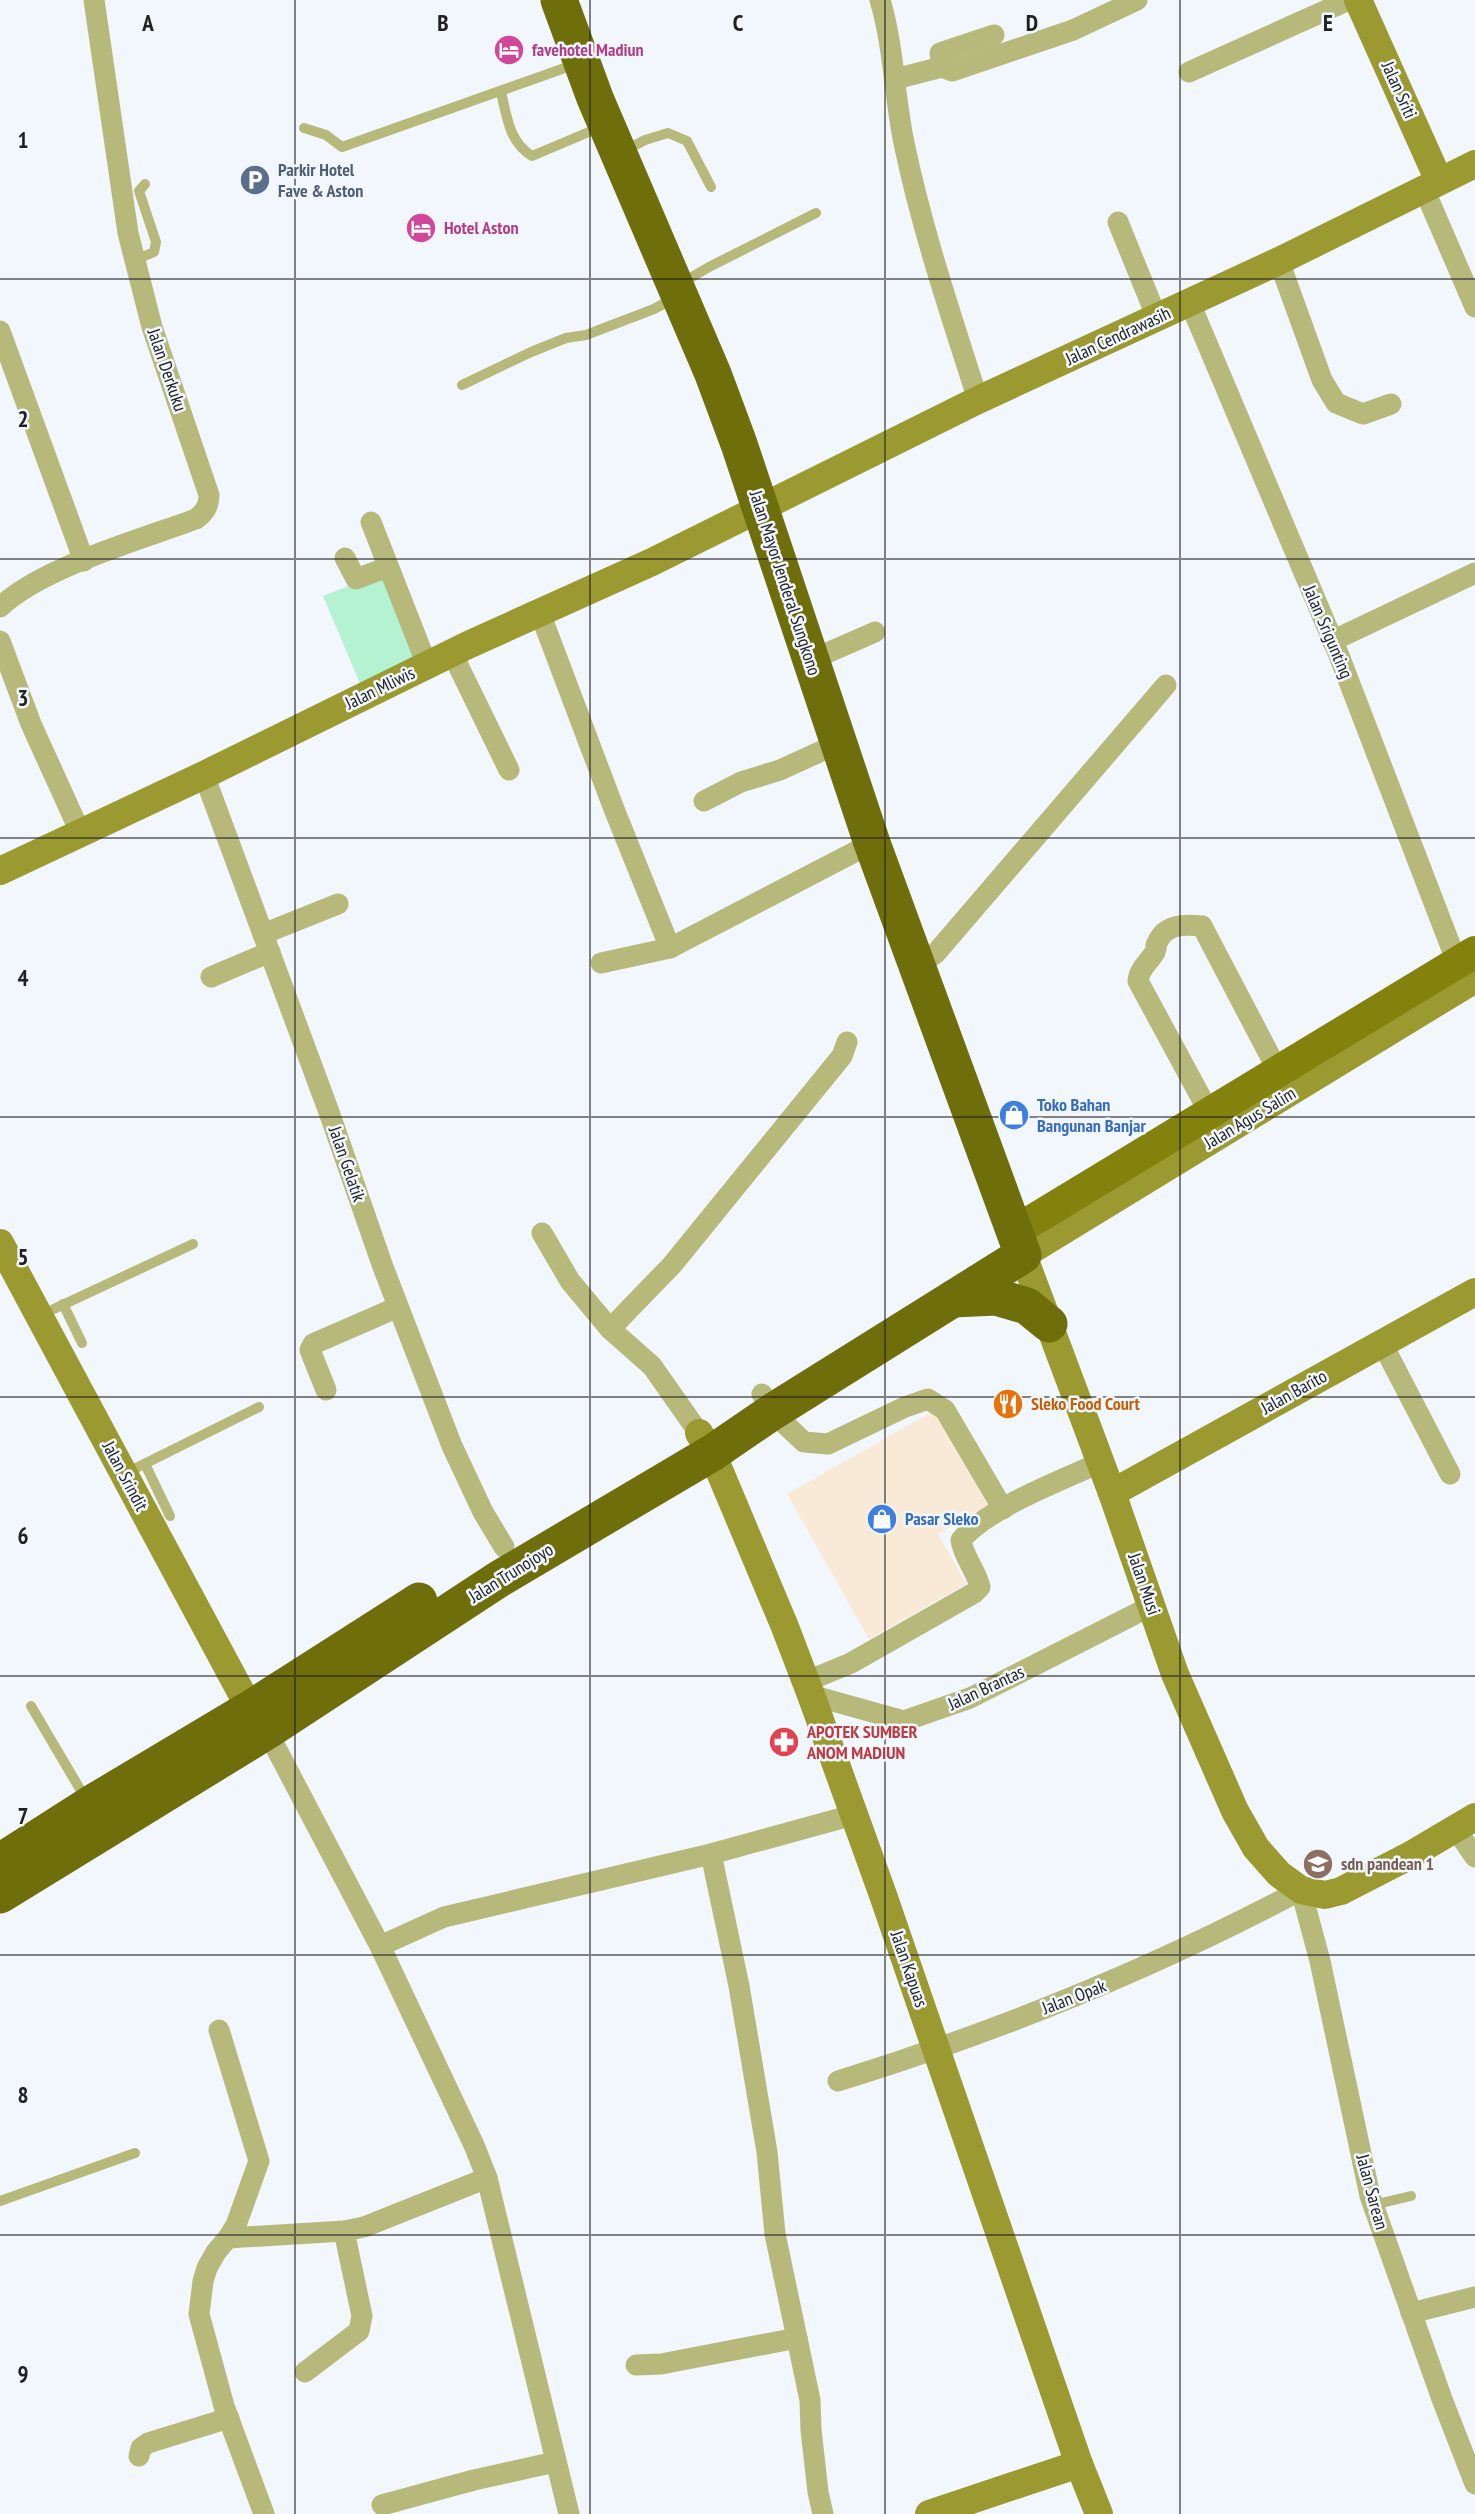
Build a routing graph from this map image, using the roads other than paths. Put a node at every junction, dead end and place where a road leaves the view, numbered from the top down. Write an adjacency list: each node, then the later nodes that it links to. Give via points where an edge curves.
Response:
1 (94, 0): 21 (street, Jalan Derkuku)
2 (559, 0): 8 (highway, Jalan Mayor Jenderal Sungkono)
3 (880, 0): 11 (street)
4 (1137, 0): 9 (street, via 1018,49 952,71)
5 (1349, 0): 10 (street)
6 (1358, 0): 17 (street, Jalan Sriti)
7 (994, 35): 9 (street, via 940,53)
8 (582, 62): 12 (lane); 14 (highway, Jalan Mayor Jenderal Sungkono)
9 (942, 67): 11 (street)
10 (1189, 72)
11 (895, 79): 29 (street, via 903,141 921,212)
12 (501, 92): 13 (lane, via 342,147 326,135); 14 (lane, via 512,136 532,156)
13 (304, 128)
14 (613, 139): 18 (lane, via 645,140 668,133 687,141); 23 (highway, Jalan Mayor Jenderal Sungkono)
15 (1475, 164): 17 (street, Jalan Cendrawasih)
16 (145, 184): 21 (lane, via 139,191 156,242 153,252)
17 (1432, 185): 22 (street, Jalan Cendrawasih); 25 (street)
18 (711, 187)
19 (816, 213): 23 (lane, via 709,267)
20 (1118, 222): 26 (street)
21 (135, 260): 34 (street, Jalan Derkuku, via 209,504 196,519)
22 (1279, 261): 24 (street, Jalan Cendrawasih); 30 (street, via 1322,380 1336,403 1363,414)
23 (676, 291): 28 (lane, via 654,309 566,338); 31 (highway, Jalan Mayor Jenderal Sungkono, via 713,374)
24 (1191, 303): 26 (street, Jalan Cendrawasih); 41 (street, Jalan Srigunting)
25 (1475, 307)
26 (1157, 318): 29 (street, Jalan Cendrawasih)
27 (0, 331): 34 (street)
28 (461, 386)
29 (978, 400): 31 (street, Jalan Cendrawasih)
30 (1391, 404)
31 (760, 508): 38 (street, Jalan Mliwis); 43 (highway, Jalan Mayor Jenderal Sungkono)
32 (371, 522): 35 (street)
33 (345, 558): 35 (street, via 356,579)
34 (84, 561): 37 (street, Jalan Derkuku, via 38,581)
35 (388, 567): 44 (street)
36 (1475, 573): 41 (street)
37 (0, 607)
38 (540, 613): 42 (street, Jalan Mliwis); 55 (street)
39 (875, 632): 43 (street)
40 (0, 641): 50 (street, via 31,724)
41 (1334, 646): 58 (street, Jalan Srigunting)
42 (452, 653): 44 (street, Jalan Mliwis); 47 (street)
43 (811, 660): 46 (highway, Jalan Mayor Jenderal Sungkono)
44 (427, 665): 48 (street, Jalan Mliwis)
45 (1167, 685): 57 (street, via 936,953)
46 (839, 743): 49 (street); 51 (highway, Jalan Mayor Jenderal Sungkono)
47 (509, 769)
48 (204, 775): 50 (street, Jalan Mliwis); 54 (street, Jalan Gelatik)
49 (704, 801)
50 (81, 834): 52 (street, Jalan Mliwis)
51 (872, 843): 55 (street); 57 (highway, Jalan Mayor Jenderal Sungkono)
52 (0, 871)
53 (338, 904): 54 (street)
54 (267, 943): 59 (street); 70 (street, Jalan Gelatik)
55 (670, 948): 56 (street)
56 (601, 962)
57 (919, 966): 66 (highway, Jalan Mayor Jenderal Sungkono)
58 (1468, 970): 60 (main road)
59 (211, 977)
60 (1361, 1037): 62 (main road); 66 (street, Jalan Agus Salim)
61 (847, 1042): 73 (street, via 842,1056 758,1161 672,1265)
62 (1279, 1073): 63 (main road); 63 (street, via 1202,926 1168,929 1138,981)
63 (1210, 1114): 66 (main road)
64 (542, 1233): 73 (street, via 570,1281)
65 (0, 1243): 71 (street, Jalan Srindit)
66 (1019, 1243): 69 (highway, Jalan Trunojoyo); 72 (street, Jalan Musi); 77 (highway, Jalan Trunojoyo, via 931,1288)
67 (193, 1244): 71 (lane)
68 (1475, 1292): 75 (street, Jalan Barito)
69 (952, 1299): 72 (highway, via 996,1297 1027,1306); 77 (highway, Jalan Trunojoyo)
70 (398, 1307): 76 (street, via 313,1343 310,1350); 86 (street, Jalan Gelatik, via 452,1446)
71 (51, 1310): 74 (lane); 81 (street, Jalan Srindit)
72 (1049, 1324): 80 (street, Jalan Musi)
73 (610, 1329): 79 (street, via 652,1366)
74 (82, 1343)
75 (1382, 1343): 82 (street); 83 (street, Jalan Barito)
76 (327, 1390)
77 (767, 1403): 79 (highway, Jalan Trunojoyo); 84 (street, via 804,1442 828,1444 928,1399 945,1410)
78 (260, 1408): 81 (lane)
79 (706, 1443): 86 (highway, Jalan Trunojoyo); 88 (street, Jalan Kapuas); 90 (highway, Jalan Trunojoyo, via 499,1579)
80 (1101, 1462): 83 (street, Jalan Musi); 84 (street)
81 (135, 1469): 85 (lane); 90 (street, Jalan Srindit)
82 (1450, 1474)
83 (1112, 1493): 87 (street, Jalan Musi)
84 (1003, 1509): 88 (street, via 961,1539 977,1574 980,1587 974,1593)
85 (170, 1516)
86 (504, 1547): 90 (highway, Jalan Trunojoyo)
87 (1151, 1606): 88 (street, Jalan Brantas, via 970,1699 904,1721); 97 (street, Jalan Musi, via 1175,1674 1235,1811 1256,1848)
88 (808, 1689): 91 (street, Jalan Kapuas)
89 (31, 1706): 92 (lane)
90 (258, 1720): 92 (highway, Jalan Trunojoyo); 99 (street)
91 (853, 1815): 94 (street); 101 (street, Jalan Kapuas)
92 (97, 1818): 96 (highway, Jalan Trunojoyo); 98 (highway, Jalan Trunojoyo)
93 (1465, 1823): 95 (street); 97 (street, via 1341,1891 1325,1895)
94 (711, 1854): 99 (street, via 444,1917); 112 (street, via 739,1986 767,2152 775,2234)
95 (1475, 1857)
96 (0, 1862)
97 (1301, 1890): 101 (street, Jalan Opak, via 1125,1977); 107 (street, Jalan Sarean)
98 (0, 1895)
99 (380, 1946): 104 (street)
100 (219, 2030): 109 (street, via 260,2161)
101 (937, 2051): 102 (street, Jalan Opak); 118 (street, Jalan Kapuas)
102 (838, 2081)
103 (135, 2153): 106 (lane)
104 (487, 2178): 108 (street, via 373,2225); 117 (street)
105 (1411, 2196): 107 (lane)
106 (0, 2201)
107 (1373, 2205): 111 (street, Jalan Sarean)
108 (344, 2231): 109 (street); 114 (street, via 361,2326)
109 (228, 2238): 115 (street, via 207,2268 200,2314)
110 (1475, 2297): 111 (street)
111 (1411, 2313): 119 (street, Jalan Sarean)
112 (797, 2338): 113 (street); 123 (street, via 810,2400)
113 (636, 2365)
114 (305, 2372)
115 (229, 2418): 116 (street, via 148,2443); 121 (street)
116 (139, 2456)
117 (555, 2462): 120 (street); 122 (street)
118 (1079, 2464): 124 (street); 125 (street, Jalan Kapuas)
119 (1475, 2484)
120 (382, 2505)
121 (264, 2514)
122 (569, 2514)
123 (823, 2514)
124 (929, 2514)
125 (1098, 2514)

